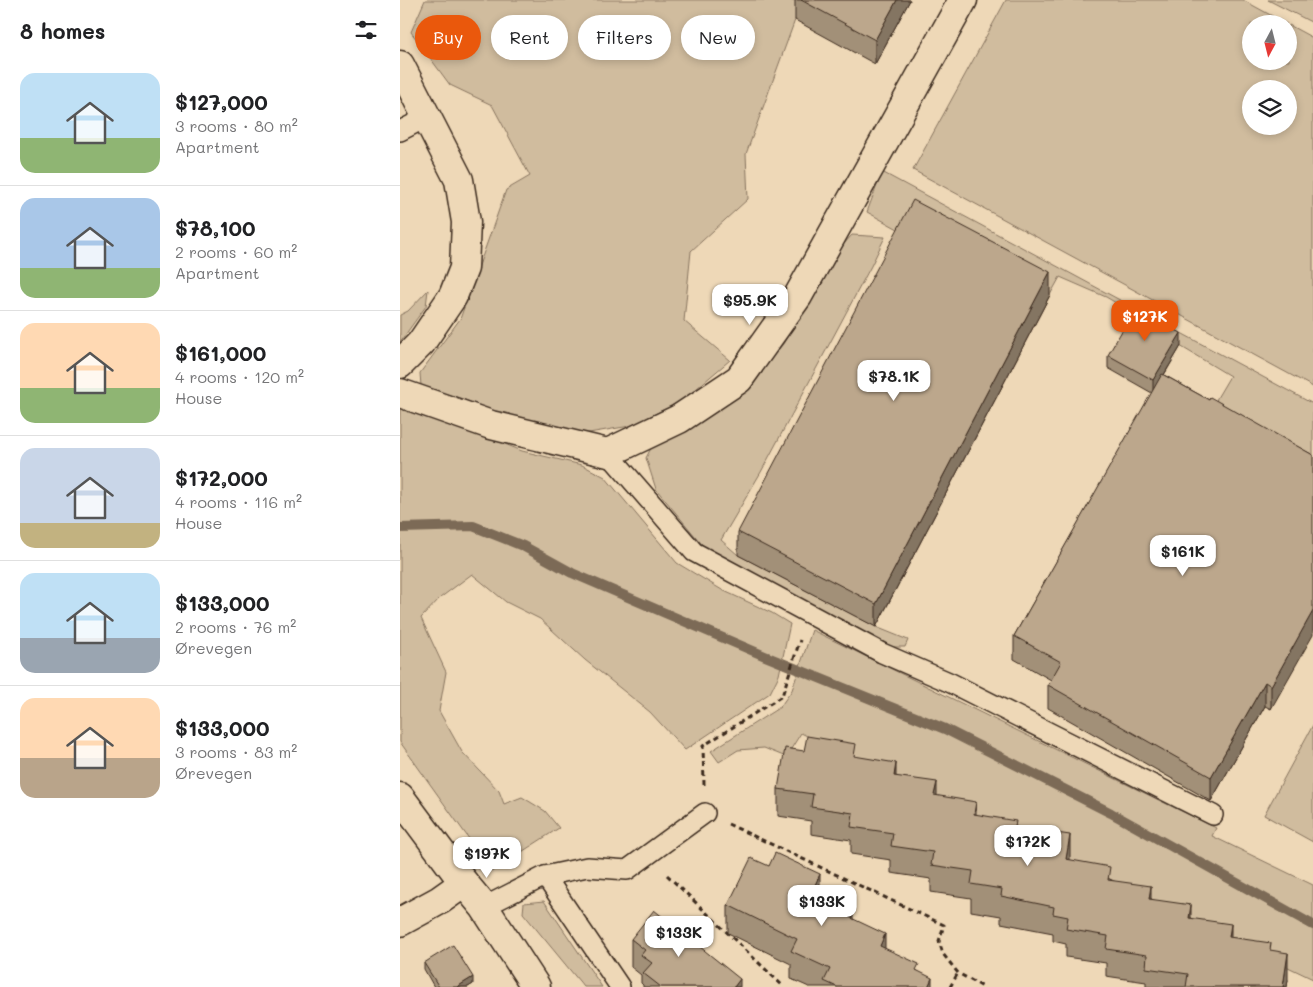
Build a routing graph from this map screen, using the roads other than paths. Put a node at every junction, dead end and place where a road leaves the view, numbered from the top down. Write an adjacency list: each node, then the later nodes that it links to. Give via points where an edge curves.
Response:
1 (963, 0): 7 (street, via 798,296 739,378 679,419)
2 (400, 65): 3 (street)
3 (427, 117): 4 (lane); 5 (street, via 459,180 466,222 464,268 453,296 421,343)
4 (400, 131)
5 (400, 364)
6 (400, 394): 7 (street, via 491,425)
7 (608, 453): 10 (lane, via 694,552 882,653 953,677)
8 (400, 797): 12 (street)
9 (705, 813): 11 (lane, via 627,870 587,866)
10 (1213, 815)
11 (545, 876): 13 (lane); 16 (lane)
12 (464, 883): 13 (street); 14 (street)
13 (484, 907): 15 (street)
14 (400, 922)
15 (536, 987)
16 (620, 987)

